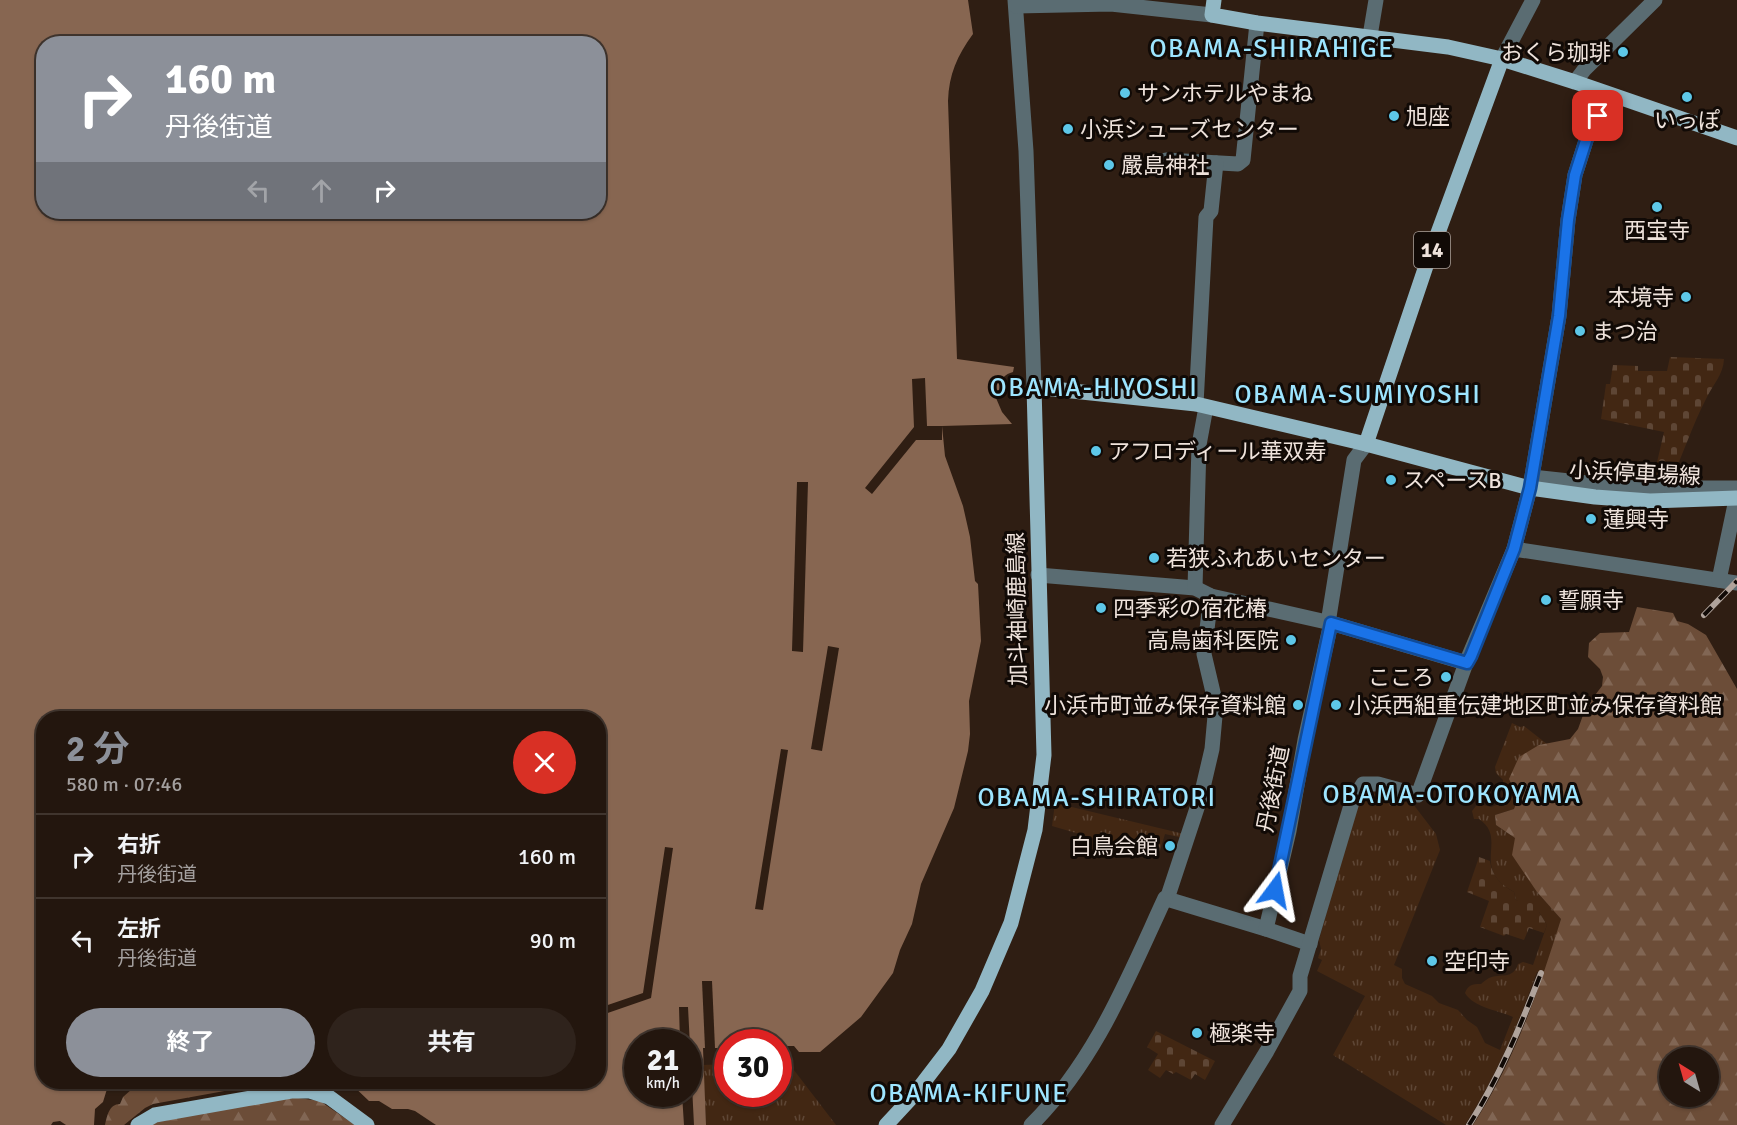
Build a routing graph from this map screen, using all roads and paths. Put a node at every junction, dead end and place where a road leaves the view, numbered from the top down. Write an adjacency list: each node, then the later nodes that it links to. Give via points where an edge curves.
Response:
1 (1376, 0): 7 (street)
2 (1533, 0): 8 (street)
3 (1655, 0): 9 (street)
4 (1015, 3): 5 (street); 14 (street, via 1026,151)
5 (1213, 8): 6 (main road)
6 (1257, 23): 7 (main road); 13 (street, via 1243,160 1238,164)
7 (1370, 36): 8 (main road)
8 (1502, 59): 9 (main road); 16 (main road, 14)
9 (1575, 82): 10 (main road)
10 (1611, 95): 11 (main road); 17 (street, via 1590,128 1575,175 1559,316)
11 (1737, 138)
12 (1166, 160): 13 (street)
13 (1216, 163): 15 (street, via 1211,211 1206,217)
14 (1034, 387): 15 (main road); 21 (main road, 加斗袖崎鹿島線)
15 (1201, 406): 16 (main road); 24 (street)
16 (1366, 444): 17 (main road, 小浜停車場線); 26 (street, 丹後街道, via 1354,460)
17 (1531, 482): 18 (street); 19 (main road, 小浜停車場線, via 1594,497 1650,501); 20 (street)
18 (1737, 488)
19 (1737, 496): 22 (street)
20 (1514, 549): 22 (street); 27 (street)
21 (1038, 576): 24 (street); 33 (main road, 加斗袖崎鹿島線, via 1044,756 1035,830 1021,890 998,957 966,1020 931,1074)
22 (1719, 580): 23 (street)
23 (1737, 583)
24 (1195, 588): 25 (street)
25 (1211, 596): 26 (street); 29 (street, via 1204,654 1216,705 1212,749 1201,796 1167,898)
26 (1330, 623): 27 (street); 29 (street, 丹後街道)
27 (1467, 663): 30 (street, via 1418,795 1363,784 1352,802)
28 (1165, 898): 34 (street, via 1119,999 1091,1049 1059,1095)
29 (1266, 928): 30 (street)
30 (1310, 944): 35 (street, via 1300,976 1300,991)
31 (138, 1125): 32 (main road, via 155,1115 291,1091 329,1097)
32 (367, 1125)
33 (886, 1125)
34 (1031, 1125)
35 (1222, 1125)

